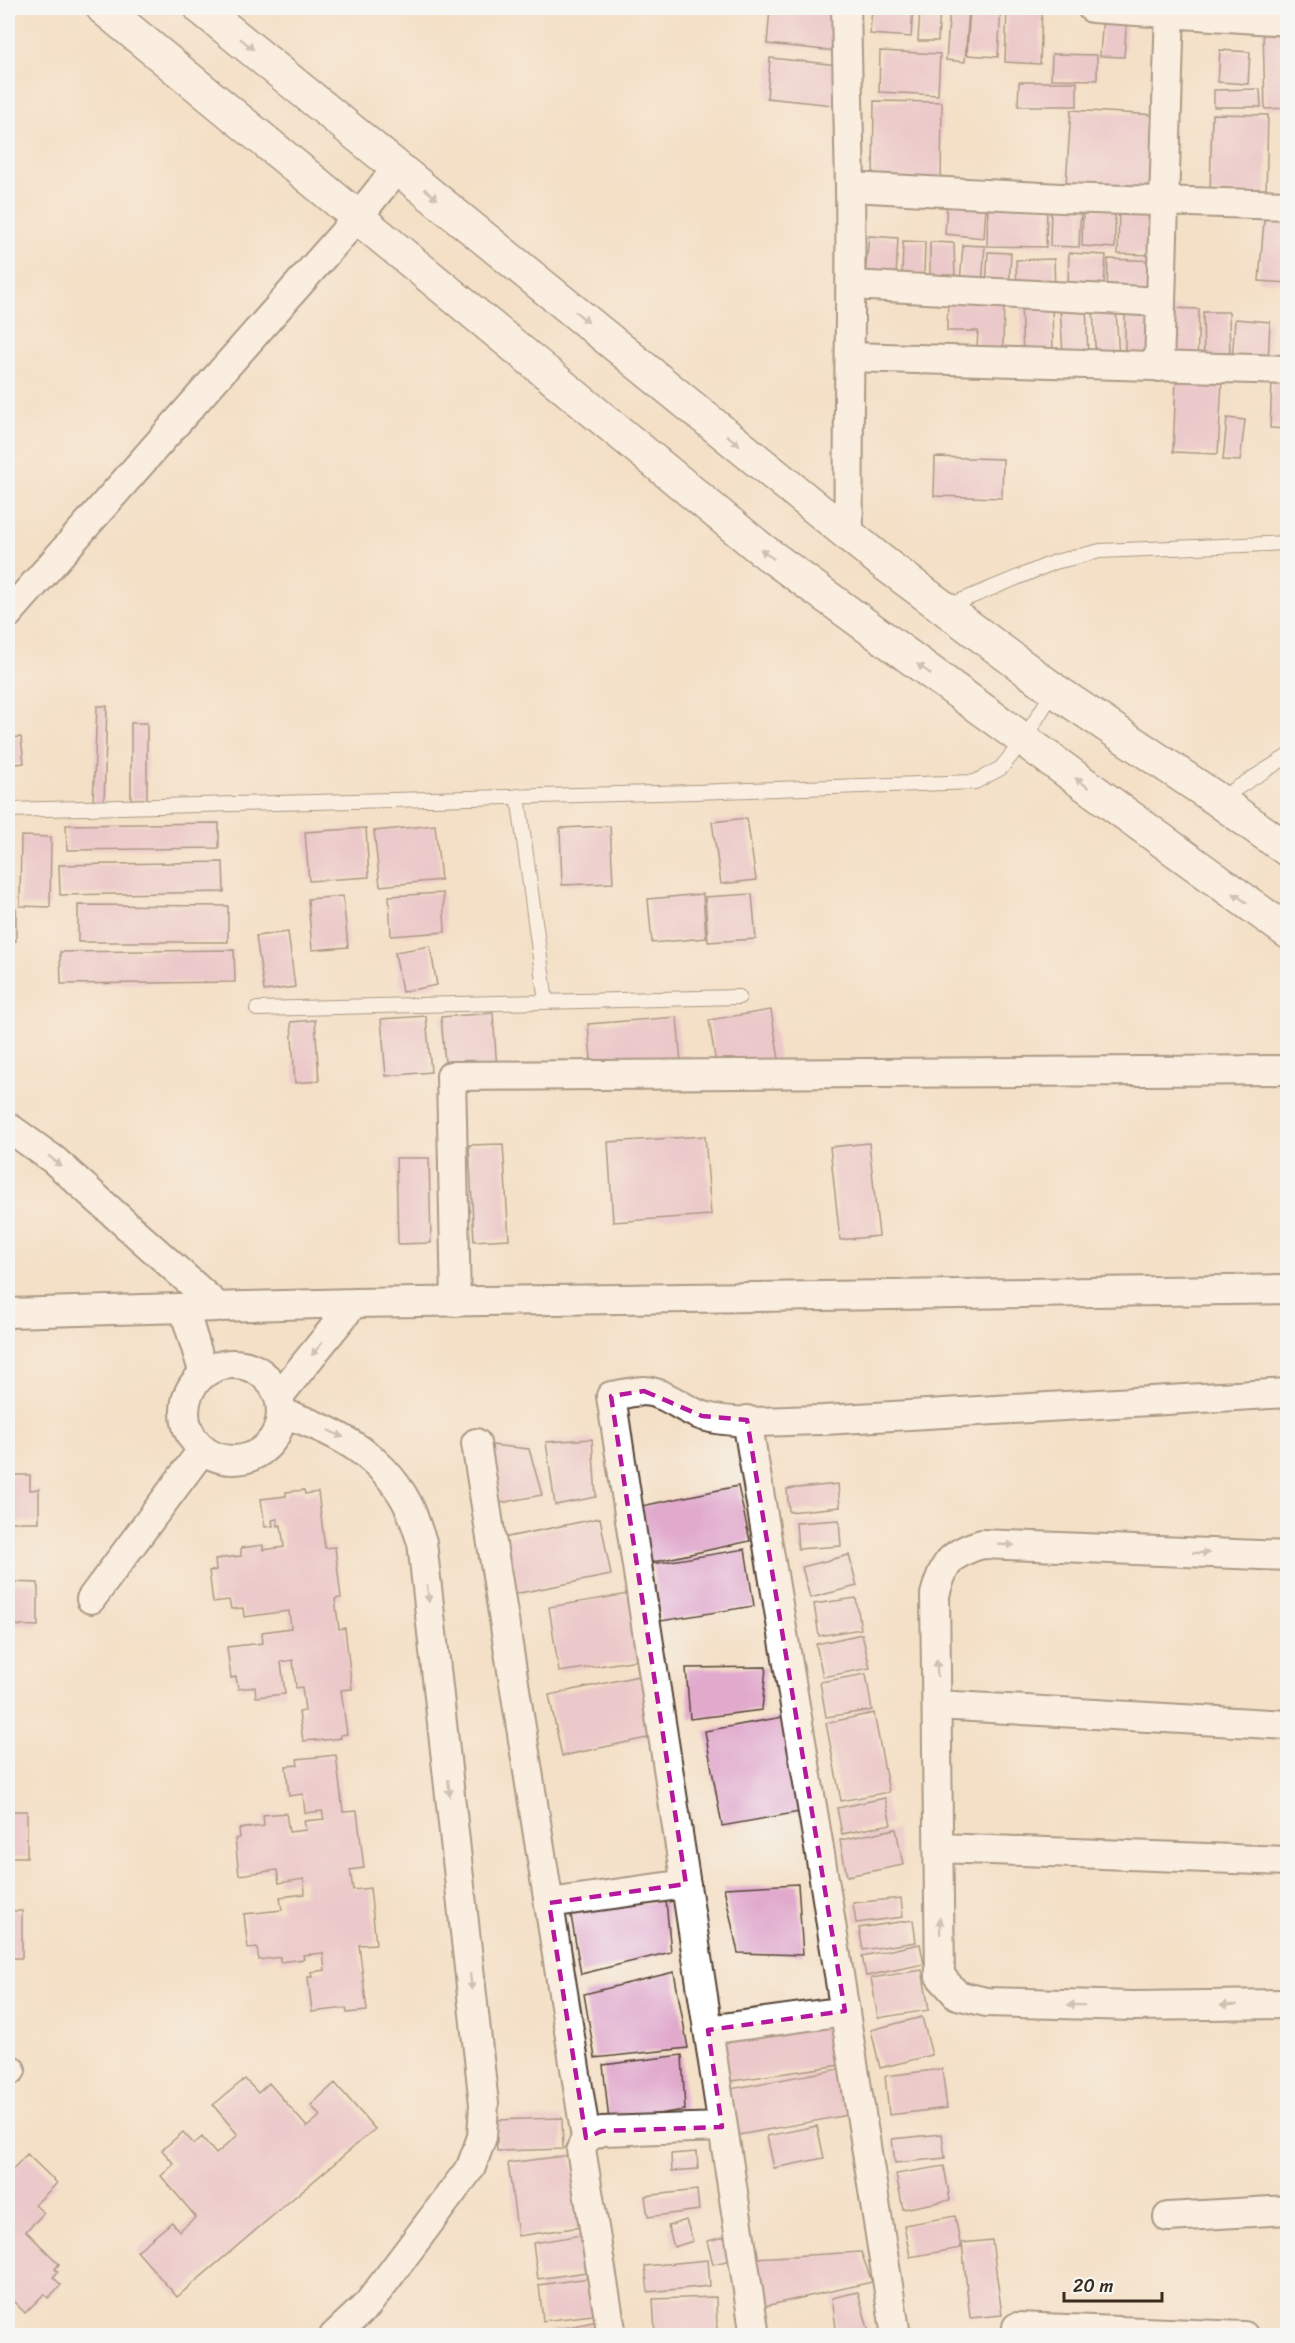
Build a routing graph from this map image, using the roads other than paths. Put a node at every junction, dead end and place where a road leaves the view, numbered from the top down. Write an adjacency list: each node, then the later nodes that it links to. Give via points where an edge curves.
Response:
1 (103, 8): 11 (street)
2 (201, 8): 7 (street, one-way to 7)
3 (846, 8): 8 (street)
4 (1092, 8): 5 (street)
5 (1170, 11): 6 (street); 9 (street)
6 (1287, 21)
7 (398, 167): 11 (street); 17 (street, one-way to 17)
8 (850, 187): 9 (street); 12 (street)
9 (1165, 200): 10 (street); 13 (street)
10 (1287, 205)
11 (357, 218): 20 (street); 22 (street, one-way to 11, via 761,549)
12 (852, 285): 13 (street); 14 (street)
13 (1161, 302): 15 (street)
14 (850, 357): 15 (street); 17 (street)
15 (1159, 368): 16 (street)
16 (1287, 370)
17 (849, 535): 19 (street)
18 (1287, 543): 19 (lane, via 1100,551 1055,562)
19 (944, 608): 21 (street)
20 (8, 614)
21 (1054, 690): 22 (lane); 25 (street)
22 (1023, 741): 24 (lane, via 1001,768 975,782); 28 (street, one-way to 22)
23 (1287, 756): 25 (lane)
24 (518, 796): 26 (lane); 30 (lane)
25 (1218, 800): 27 (street)
26 (8, 810)
27 (1287, 850)
28 (1287, 932)
29 (739, 997): 30 (lane)
30 (546, 1002): 31 (lane)
31 (257, 1010)
32 (1287, 1070): 35 (street, via 450,1076)
33 (8, 1126): 37 (street, one-way to 37, via 54,1160)
34 (1287, 1289): 35 (street)
35 (456, 1302): 36 (street)
36 (354, 1303): 37 (street); 42 (street, one-way to 42)
37 (219, 1307): 38 (street)
38 (184, 1309): 39 (street); 40 (street)
39 (8, 1313)
40 (204, 1374): 42 (street, via 231,1364 246,1366 271,1382); 45 (street, via 194,1384 184,1411 193,1439)
41 (1287, 1393): 43 (street, via 824,1420)
42 (280, 1404): 45 (street, via 279,1428 261,1452 247,1459 231,1460); 62 (street, one-way to 62, via 345,1438 375,1462 411,1511 422,1542 484,2104 482,2136 471,2167 368,2304)
43 (747, 1420): 52 (street, via 702,1416 644,1391 611,1396); 55 (street)
44 (476, 1443): 53 (street)
45 (203, 1449): 47 (street)
46 (1287, 1556): 48 (street, one-way to 46, via 935,1595 941,1571 964,1549 982,1544)
47 (91, 1599)
48 (937, 1705): 49 (street); 50 (street)
49 (1287, 1725)
50 (939, 1848): 51 (street); 54 (street, one-way to 50, via 1032,2005 986,2002 957,1995 940,1976)
51 (1287, 1861)
52 (686, 1884): 53 (street); 56 (street)
53 (549, 1903): 58 (street)
54 (1287, 2004)
55 (845, 2011): 56 (street); 65 (street)
56 (708, 2030): 57 (street)
57 (722, 2127): 58 (street, via 602,2131); 64 (street)
58 (586, 2138): 63 (street, via 581,2149)
59 (1287, 2210): 60 (street)
60 (1168, 2217)
61 (1017, 2327): 66 (street)
62 (334, 2336)
63 (612, 2336)
64 (755, 2336)
65 (896, 2336)
66 (1244, 2336)

